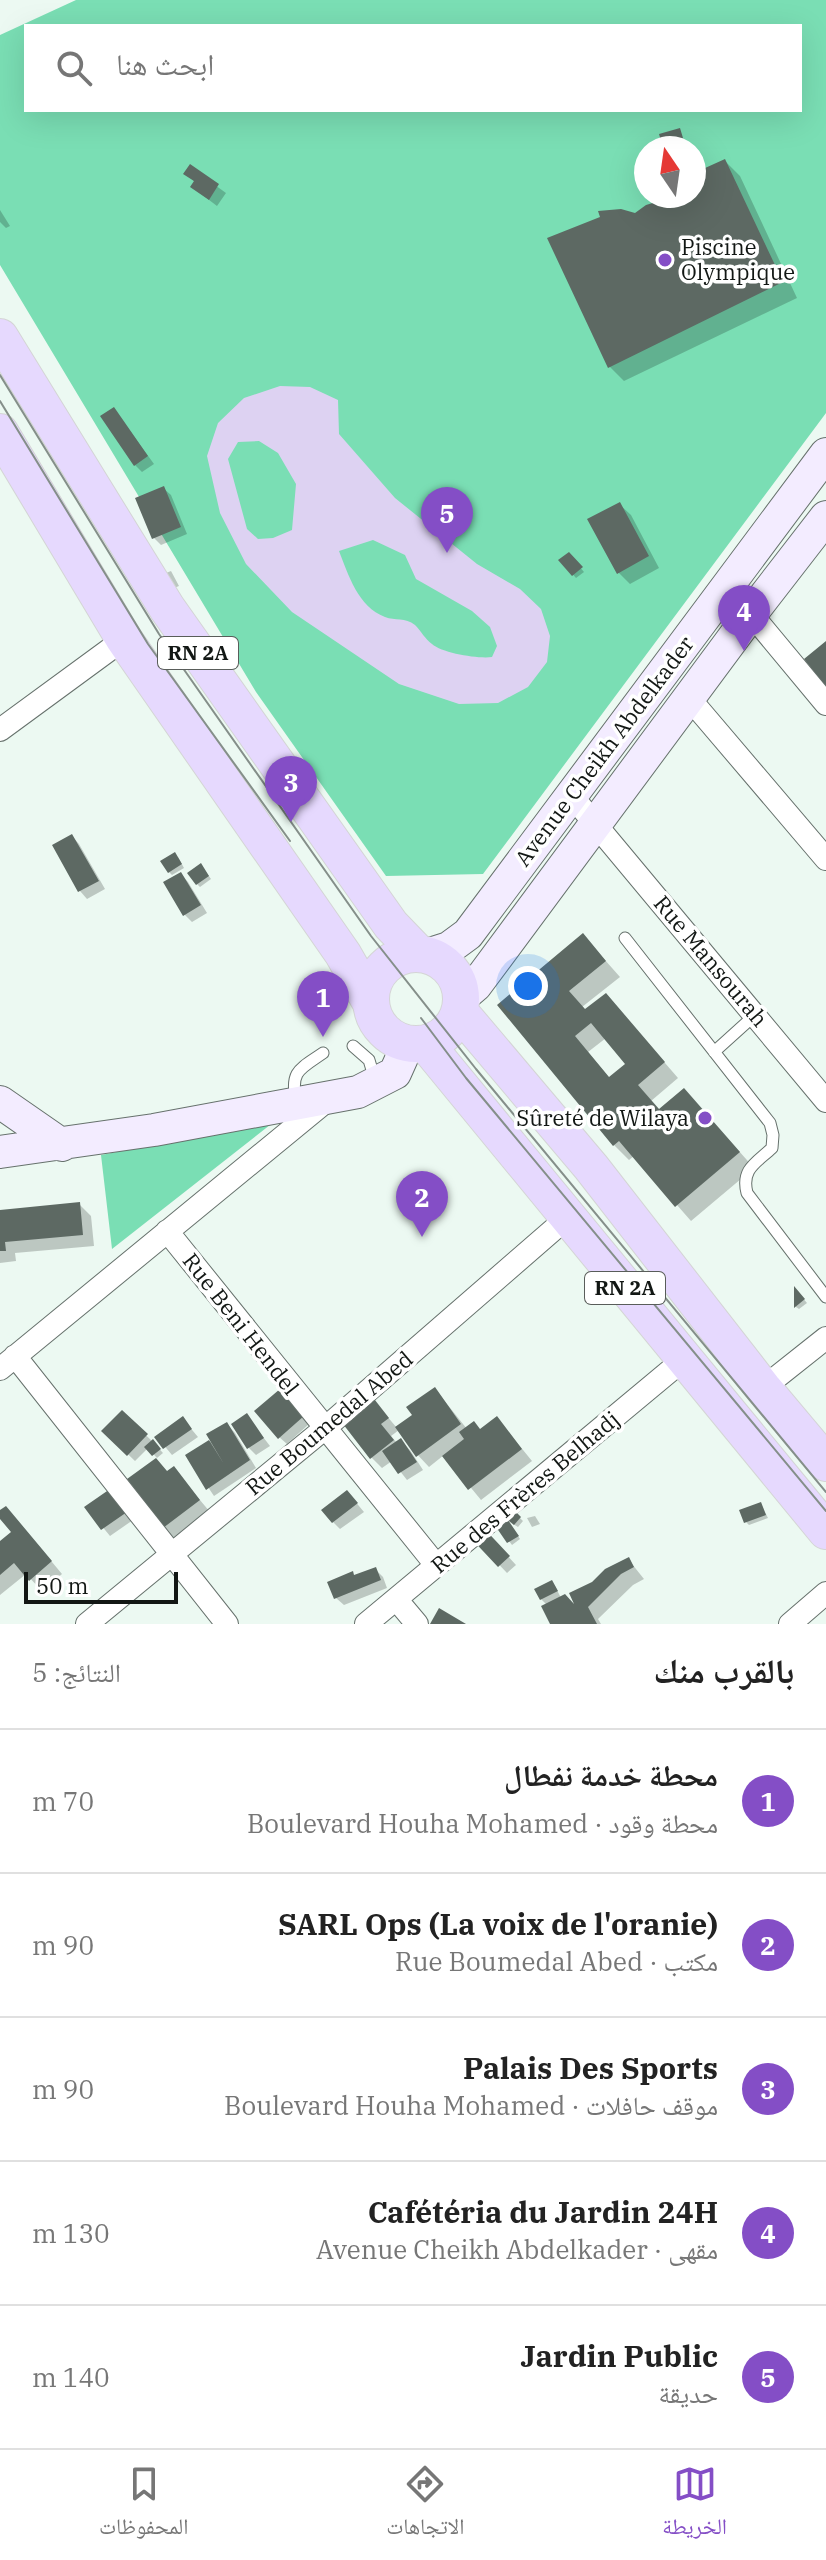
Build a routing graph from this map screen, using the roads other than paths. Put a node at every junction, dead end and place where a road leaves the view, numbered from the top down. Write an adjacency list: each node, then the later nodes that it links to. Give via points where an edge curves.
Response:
1 (0, 337): 15 (main road, RN 2A, via 167,608 391,925)
2 (0, 432): 7 (main road, RN 2A)
3 (826, 454): 5 (main road, Avenue Cheikh Abdelkader)
4 (826, 517): 6 (main road, Avenue Cheikh Abdelkader)
5 (728, 586): 6 (street); 11 (main road, Avenue Cheikh Abdelkader)
6 (751, 614): 8 (main road, Avenue Cheikh Abdelkader); 9 (street)
7 (124, 639): 10 (street); 16 (main road, RN 2A, via 343,954)
8 (689, 698): 12 (main road, Avenue Cheikh Abdelkader); 13 (street)
9 (826, 704)
10 (0, 730)
11 (571, 795): 12 (street, Rue Mansourah); 15 (main road, Avenue Cheikh Abdelkader, via 468,934 449,948)
12 (596, 822): 17 (main road, Avenue Cheikh Abdelkader); 18 (street, Rue Mansourah)
13 (826, 859)
14 (625, 938): 21 (lane)
15 (423, 954): 16 (main road, via 400,957 382,969); 17 (main road, via 451,970 459,983)
16 (371, 1003): 19 (main road, via 387,1035)
17 (461, 1004): 19 (main road, via 448,1032); 36 (main road, RN 2A)
18 (755, 1015): 21 (lane); 25 (street, Rue Mansourah)
19 (417, 1044): 23 (main road, via 398,1069); 30 (main road, RN 2A)
20 (353, 1046): 23 (lane, via 369,1060)
21 (714, 1052): 32 (lane, via 770,1123 773,1135 772,1148 748,1170 747,1193)
22 (323, 1053): 27 (lane, via 296,1074)
23 (375, 1084): 24 (main road)
24 (332, 1098): 27 (main road); 31 (street)
25 (826, 1101)
26 (0, 1102): 28 (main road)
27 (297, 1105): 28 (main road)
28 (62, 1145): 29 (main road)
29 (0, 1152)
30 (568, 1217): 34 (main road, RN 2A); 37 (street, Rue Boumedal Abed)
31 (167, 1231): 35 (street); 37 (street, Rue Beni Hendel)
32 (826, 1297)
33 (826, 1338): 36 (street)
34 (683, 1360): 39 (main road, RN 2A); 41 (street, Rue des Frères Belhadj)
35 (8, 1362): 40 (street)
36 (763, 1388): 38 (main road, RN 2A)
37 (324, 1429): 40 (street, Rue Boumedal Abed); 41 (street, Rue Beni Hendel)
38 (826, 1463)
39 (826, 1531)
40 (171, 1555): 44 (street, Rue Boumedal Abed); 45 (street)
41 (436, 1565): 43 (street, Rue des Frères Belhadj)
42 (826, 1593): 48 (street)
43 (396, 1599): 46 (street, Rue des Frères Belhadj); 47 (street)
44 (87, 1624)
45 (227, 1624)
46 (366, 1624)
47 (417, 1624)
48 (790, 1624)

